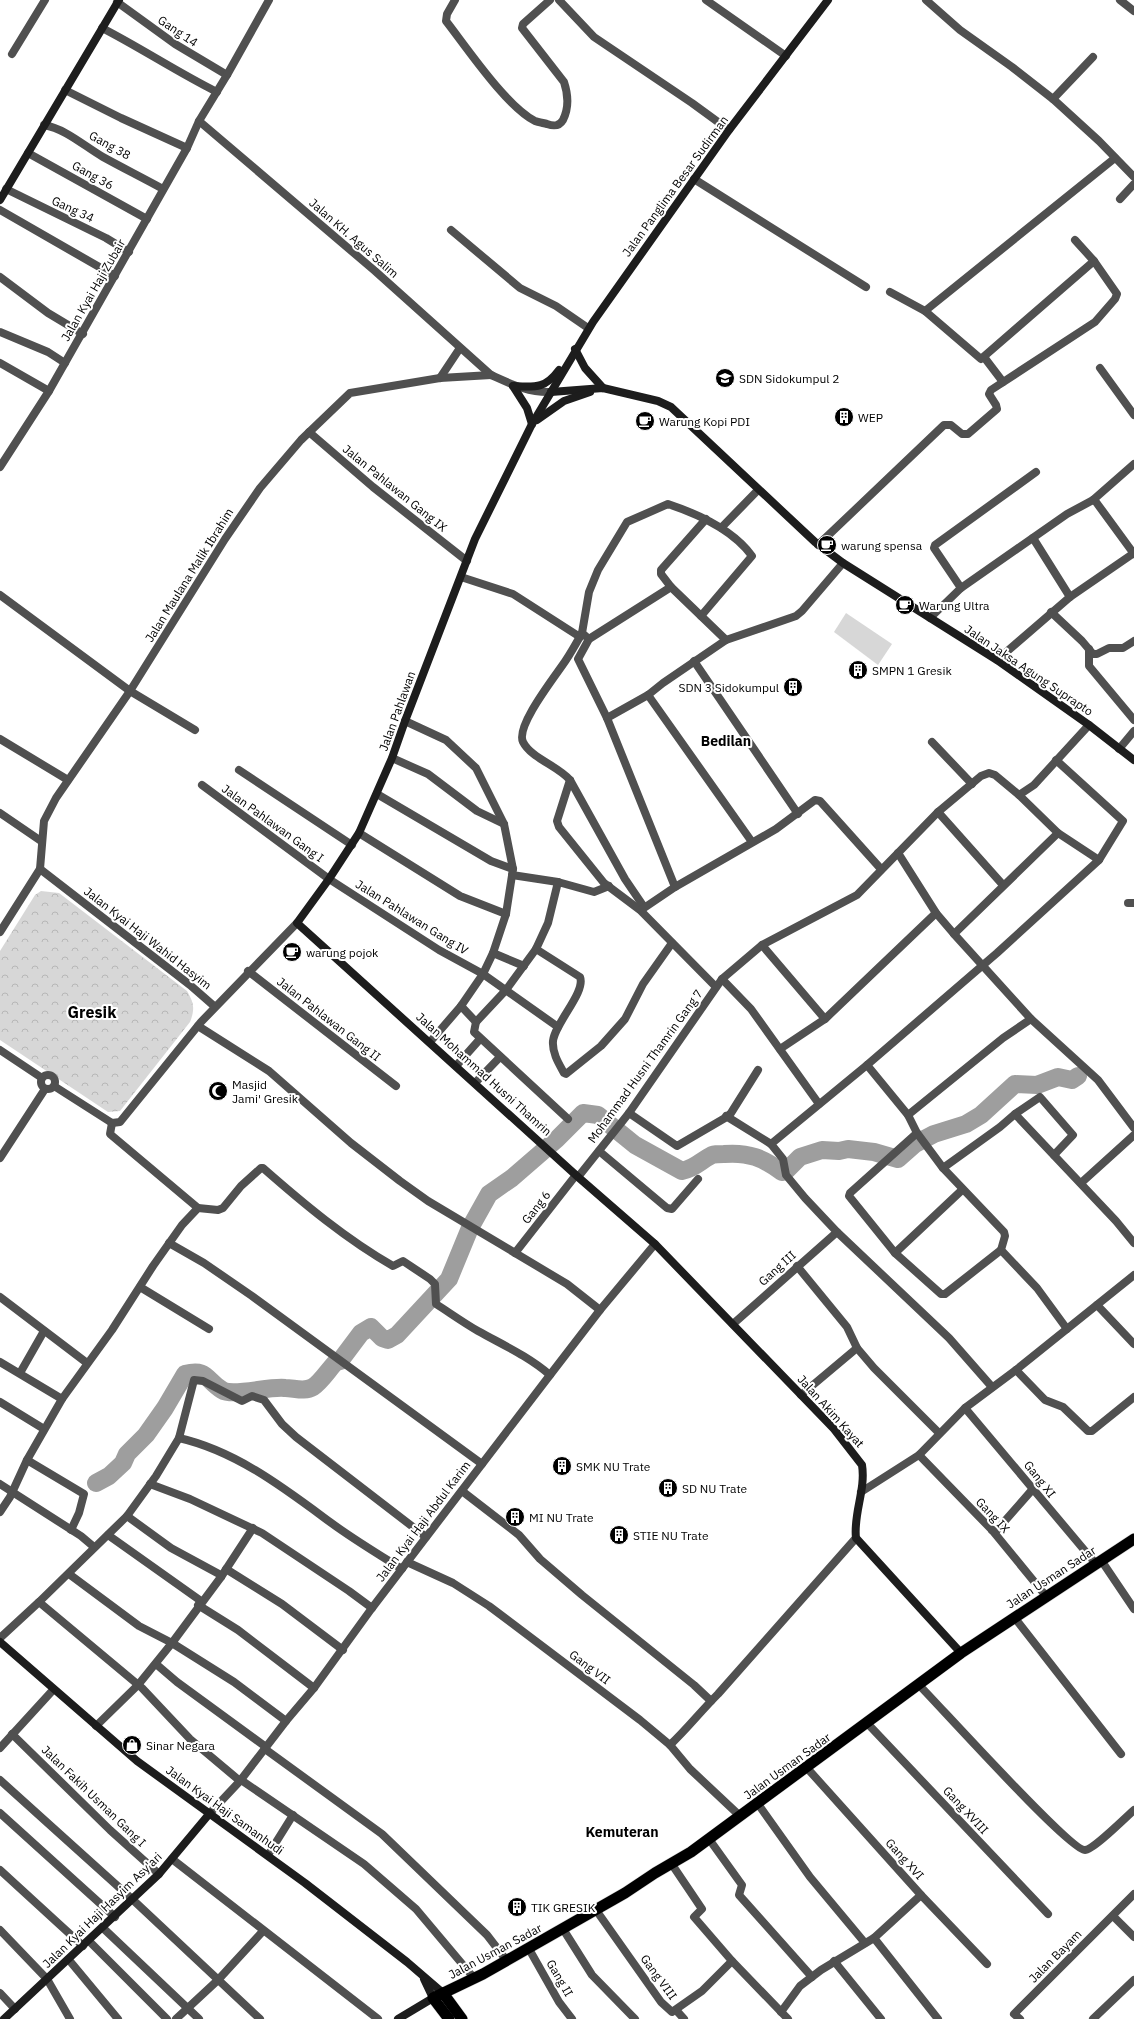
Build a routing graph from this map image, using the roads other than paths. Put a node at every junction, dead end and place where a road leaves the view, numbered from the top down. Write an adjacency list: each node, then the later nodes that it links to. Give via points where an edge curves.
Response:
1 (45, 0): 13 (street)
2 (268, 0): 16 (street, Jalan Kyai Haji Zubair)
3 (455, 0): 4 (street, via 447,14 446,22 513,104 535,121 553,126 562,121 567,106 564,82 522,28 523,24)
4 (550, 0)
5 (559, 0): 22 (street, via 594,37)
6 (706, 0): 14 (street)
7 (828, 0): 14 (main road, Jalan Panglima Besar Sudirman)
8 (926, 0): 19 (street, via 960,30)
9 (1120, 0): 11 (street)
10 (118, 1): 12 (main road); 16 (street, Gang 14, via 175,44)
11 (1134, 11)
12 (102, 28): 17 (main road); 18 (street)
13 (12, 54)
14 (786, 56): 22 (main road, Jalan Panglima Besar Sudirman)
15 (1093, 57): 19 (street)
16 (227, 75): 18 (street, Jalan Kyai Haji Zubair)
17 (65, 90): 21 (main road); 23 (street)
18 (217, 92): 20 (street, Jalan Kyai Haji Zubair)
19 (1052, 99): 25 (street)
20 (199, 121): 23 (street, Jalan Kyai Haji Zubair); 47 (street, Jalan KH. Agus Salim, via 375,271)
21 (44, 125): 24 (main road); 30 (street, Gang 38, via 63,132)
22 (729, 130): 27 (main road, Jalan Panglima Besar Sudirman)
23 (187, 148): 30 (street, Jalan Kyai Haji Zubair)
24 (28, 153): 29 (main road); 34 (street, Gang 36)
25 (1115, 158): 26 (street); 43 (street)
26 (1134, 178)
27 (694, 179): 41 (street); 44 (main road, Jalan Panglima Besar Sudirman)
28 (1134, 184): 31 (street)
29 (6, 189): 32 (main road); 37 (street, Gang 34)
30 (163, 189): 34 (street, Jalan Kyai Haji Zubair)
31 (1120, 199)
32 (0, 200)
33 (0, 210): 39 (street)
34 (146, 219): 37 (street, Jalan Kyai Haji Zubair)
35 (451, 230): 44 (street, via 520,288 556,306)
36 (1075, 240): 38 (street)
37 (129, 252): 39 (street, Jalan Kyai Haji Zubair)
38 (1094, 261): 49 (street); 55 (street, via 1117,294 1115,299 1096,322)
39 (115, 276): 46 (street, Jalan Kyai Haji Zubair)
40 (0, 277): 46 (street, via 48,313)
41 (866, 286)
42 (890, 292): 43 (street)
43 (925, 311): 49 (street, via 981,359)
44 (588, 328): 48 (main road, Jalan Panglima Besar Sudirman)
45 (0, 332): 50 (street)
46 (83, 334): 50 (street, Jalan Kyai Haji Zubair)
47 (460, 348): 53 (street, Jalan KH. Agus Salim); 54 (street)
48 (575, 349): 56 (main road, via 547,384 536,387); 57 (main road, via 584,368); 59 (main road, Jalan Panglima Besar Sudirman)
49 (984, 357): 55 (street)
50 (65, 362): 58 (street, Jalan Kyai Haji Zubair)
51 (0, 363): 58 (street)
52 (1100, 368): 60 (street)
53 (491, 375): 54 (street, Jalan Maulana Malik Ibrahim); 56 (street, Jalan KH. Agus Salim)
54 (440, 378): 62 (street, Jalan Maulana Malik Ibrahim, via 350,393)
55 (1003, 382): 71 (street, via 988,394 997,409 965,435 951,426 944,425)
56 (513, 386): 59 (street, Jalan KH. Agus Salim); 61 (main road, via 527,408)
57 (603, 388): 59 (main road, Jalan Jaksa Agung Suprapto); 61 (main road, via 570,398); 66 (main road, Jalan Jaksa Agung Suprapto, via 671,407)
58 (49, 391): 63 (street, Jalan Kyai Haji Zubair)
59 (551, 392): 61 (main road, Jalan Pahlawan)
60 (1134, 415)
61 (532, 424): 73 (main road, Jalan Pahlawan, via 475,539)
62 (309, 432): 73 (street, Jalan Pahlawan Gang IX, via 373,487); 90 (street, Jalan Maulana Malik Ibrahim, via 260,488)
63 (1, 462)
64 (1134, 464): 67 (street)
65 (1036, 472): 77 (street, via 935,545 934,548)
66 (758, 490): 69 (street); 71 (main road, Jalan Jaksa Agung Suprapto)
67 (1093, 500): 70 (street, via 1067,514); 72 (street)
68 (706, 519): 69 (street); 76 (street, via 661,570 661,574); 83 (street, via 668,504 627,522 598,570 589,592)
69 (721, 528): 81 (street, via 752,556)
70 (1033, 538): 77 (street); 79 (street)
71 (818, 545): 74 (main road, Jalan Jaksa Agung Suprapto)
72 (1134, 553): 79 (street)
73 (467, 561): 75 (main road, Jalan Pahlawan)
74 (842, 563): 82 (main road, Jalan Jaksa Agung Suprapto); 85 (street, via 796,616)
75 (461, 577): 83 (street, via 513,594); 94 (main road, Jalan Pahlawan)
76 (671, 587): 81 (street); 84 (street)
77 (961, 588): 82 (street)
78 (0, 595): 90 (street)
79 (1070, 597): 80 (street)
80 (1051, 612): 87 (street); 88 (street)
81 (701, 616): 85 (street)
82 (930, 618): 88 (main road, Jalan Jaksa Agung Suprapto)
83 (581, 635): 84 (street); 106 (street, via 539,698 521,734 522,742 530,751 563,772)
84 (589, 639): 92 (street, via 578,659)
85 (726, 640): 89 (street)
86 (1134, 641): 87 (street, via 1123,648 1109,648 1098,654 1093,654)
87 (1089, 649): 93 (street, via 1088,666)
88 (997, 660): 95 (main road, Jalan Jaksa Agung Suprapto)
89 (694, 661): 91 (street); 113 (street)
90 (130, 691): 96 (street); 105 (street, Jalan Maulana Malik Ibrahim)
91 (648, 695): 92 (street); 118 (street)
92 (607, 718): 129 (street)
93 (1134, 720)
94 (405, 721): 101 (main road, Jalan Pahlawan); 114 (street, via 446,740 473,765)
95 (1089, 725): 100 (main road, Jalan Jaksa Agung Suprapto); 102 (street)
96 (195, 730)
97 (1134, 732): 100 (street)
98 (0, 738): 105 (street)
99 (932, 742): 107 (street)
100 (1119, 749): 103 (main road, Jalan Jaksa Agung Suprapto)
101 (392, 758): 109 (main road, Jalan Pahlawan); 114 (street, via 428,774 477,811)
102 (1056, 760): 110 (street, via 1034,785); 121 (street, via 1122,821)
103 (1134, 760)
104 (239, 770): 119 (street)
105 (68, 780): 117 (street, Jalan Maulana Malik Ibrahim, via 44,822)
106 (570, 780): 128 (street, via 557,824); 130 (street)
107 (972, 784): 110 (street, Mohammad Husni Thamrin Gang 7, via 989,773); 111 (street, Mohammad Husni Thamrin Gang 7)
108 (202, 785): 125 (street, Jalan Pahlawan Gang I)
109 (377, 794): 115 (main road, Jalan Pahlawan); 124 (street)
110 (1019, 795): 116 (street)
111 (938, 812): 120 (street, Mohammad Husni Thamrin Gang 7); 127 (street)
112 (0, 813): 117 (street)
113 (798, 814): 118 (street); 123 (street, via 815,800 820,801)
114 (504, 824): 124 (street)
115 (360, 833): 119 (main road, Jalan Pahlawan); 132 (street, via 460,896)
116 (1058, 833): 121 (street); 127 (street)
117 (41, 841): 122 (street, Jalan Maulana Malik Ibrahim)
118 (752, 842): 129 (street)
119 (352, 845): 125 (main road, Jalan Pahlawan)
120 (898, 853): 123 (street, Mohammad Husni Thamrin Gang 7); 131 (street)
121 (1099, 860): 140 (street)
122 (40, 869): 134 (street); 147 (street, Jalan Kyai Haji Wahid Hasyim)
123 (881, 869): 137 (street, Mohammad Husni Thamrin Gang 7, via 857,895)
124 (513, 872): 126 (street); 132 (street)
125 (329, 879): 133 (main road, Jalan Pahlawan); 143 (street, Jalan Pahlawan Gang IV, via 439,950)
126 (558, 882): 128 (street, via 594,892); 138 (street, via 548,923)
127 (1003, 885): 135 (street)
128 (609, 886): 130 (street)
129 (676, 887): 130 (street)
130 (642, 909): 136 (street)
131 (936, 913): 135 (street); 149 (street)
132 (506, 914): 139 (street)
133 (296, 923): 142 (street, Jalan Pahlawan); 155 (main road, Jalan Mohammad Husni Thamrin)
134 (0, 932)
135 (954, 934): 140 (street)
136 (672, 943): 145 (street); 153 (street, via 643,984 625,1019 601,1046 566,1074 555,1056 553,1041)
137 (762, 945): 144 (street, Mohammad Husni Thamrin Gang 7); 149 (street)
138 (536, 949): 141 (street); 153 (street, via 580,977 580,988)
139 (493, 953): 141 (street); 143 (street)
140 (982, 965): 150 (street); 159 (street)
141 (524, 966): 146 (street)
142 (248, 971): 147 (street, Jalan Pahlawan); 165 (street, Jalan Pahlawan Gang II)
143 (483, 974): 146 (street, Jalan Pahlawan Gang IV); 148 (street)
144 (722, 979): 145 (street, Mohammad Husni Thamrin Gang 7); 156 (street, via 751,1009)
145 (716, 987): 168 (street, Mohammad Husni Thamrin Gang 7)
146 (506, 990): 151 (street); 153 (street, Jalan Pahlawan Gang IV)
147 (214, 1006): 152 (street, Jalan Kyai Haji Wahid Hasyim)
148 (461, 1006): 151 (street); 155 (street)
149 (825, 1019): 156 (street)
150 (1031, 1019): 170 (street, via 1003,1038); 174 (street, via 1098,1080)
151 (476, 1022): 154 (street, via 474,1032)
152 (198, 1026): 173 (street, Jalan Kyai Haji Wahid Hasyim, via 124,1120); 192 (street, via 269,1071 351,1143 400,1181)
153 (558, 1027)
154 (480, 1039): 158 (street); 160 (street)
155 (430, 1042): 160 (main road, Jalan Mohammad Husni Thamrin)
156 (780, 1049): 167 (street)
157 (0, 1050): 162 (street)
158 (500, 1057): 163 (street); 172 (street)
159 (867, 1065): 167 (street); 170 (street)
160 (456, 1066): 163 (main road, Jalan Mohammad Husni Thamrin)
161 (758, 1070): 171 (street)
162 (42, 1078): 164 (street, via 47,1075 53,1077); 166 (street, via 41,1084)
163 (475, 1083): 182 (main road, Jalan Mohammad Husni Thamrin)
164 (54, 1086): 166 (street); 173 (street)
165 (396, 1086)
166 (45, 1089): 180 (street)
167 (819, 1104): 177 (street)
168 (629, 1113): 171 (street, via 677,1146); 178 (street, Mohammad Husni Thamrin Gang 7)
169 (1015, 1114): 179 (street); 179 (street, via 1040,1097 1073,1135); 181 (street, via 1000,1128)
170 (908, 1115): 175 (street)
171 (726, 1116): 177 (street)
172 (568, 1118)
173 (112, 1123): 186 (street, via 110,1134)
174 (1134, 1128)
175 (918, 1133): 181 (street); 193 (street, via 849,1196)
176 (1134, 1135): 184 (street)
177 (771, 1144): 187 (street, via 783,1159 786,1175)
178 (599, 1151): 182 (street, Mohammad Husni Thamrin Gang 7); 183 (street, via 667,1208 672,1209)
179 (1054, 1155): 184 (street)
180 (0, 1158)
181 (943, 1168): 185 (street)
182 (577, 1176): 190 (main road, Jalan Mohammad Husni Thamrin); 192 (street, Gang 6)
183 (698, 1179)
184 (1081, 1184): 189 (street)
185 (962, 1190): 191 (street, via 1004,1232); 193 (street)
186 (198, 1208): 188 (street); 210 (street, via 223,1208 241,1186 263,1168 298,1199 370,1252 393,1266 402,1261 430,1279 434,1284 435,1303 478,1331 537,1363)
187 (837, 1232): 194 (street, Gang III); 211 (street, via 948,1338)
188 (169, 1243): 196 (street); 222 (street, via 204,1263)
189 (1134, 1243)
190 (655, 1244): 199 (street, Jalan Kyai Haji Abdul Karim); 200 (main road, Jalan Akim Kayat)
191 (1000, 1250): 193 (street, via 943,1295); 202 (street, via 1037,1288)
192 (515, 1253): 199 (street, via 567,1284)
193 (895, 1253)
194 (797, 1266): 200 (street, Gang III); 205 (street, via 847,1327)
195 (1134, 1275): 198 (street)
196 (140, 1287): 201 (street); 207 (street)
197 (0, 1297): 203 (street)
198 (1097, 1305): 202 (street); 204 (street)
199 (600, 1310): 210 (street, Jalan Kyai Haji Abdul Karim)
200 (733, 1324): 212 (main road, Jalan Akim Kayat)
201 (209, 1328)
202 (1067, 1329): 208 (street)
203 (44, 1330): 207 (street); 209 (street)
204 (1134, 1344)
205 (857, 1348): 212 (street); 218 (street)
206 (0, 1362): 209 (street)
207 (87, 1363): 214 (street)
208 (1016, 1370): 211 (street); 213 (street, via 1045,1400 1063,1408 1088,1431 1092,1431)
209 (20, 1373): 214 (street)
210 (550, 1375): 222 (street, Jalan Kyai Haji Abdul Karim)
211 (992, 1387): 216 (street)
212 (801, 1395): 228 (main road, Jalan Akim Kayat, via 834,1429 861,1463)
213 (1134, 1397)
214 (62, 1399): 217 (street)
215 (0, 1402): 217 (street)
216 (965, 1408): 218 (street); 225 (street, Gang XI, via 1032,1486)
217 (44, 1429): 221 (street)
218 (939, 1433): 220 (street)
219 (179, 1438): 224 (street); 235 (street, via 194,1380 203,1381 242,1401 252,1396 264,1400 282,1424 296,1437); 242 (street, via 216,1450 263,1474 331,1523)
220 (919, 1455): 228 (street); 233 (street, Gang IX)
221 (27, 1460): 226 (street); 232 (street, via 84,1494)
222 (482, 1464): 227 (street, Jalan Kyai Haji Abdul Karim)
223 (0, 1484): 226 (street)
224 (150, 1484): 230 (street); 231 (street)
225 (1032, 1490): 233 (street, via 996,1530); 240 (street, Gang XI)
226 (12, 1491): 229 (street); 232 (street)
227 (462, 1491): 235 (street, Jalan Kyai Haji Abdul Karim); 261 (street, via 519,1535 540,1559)
228 (861, 1492): 236 (main road, Jalan Akim Kayat, via 855,1528)
229 (0, 1512)
230 (127, 1516): 234 (street); 244 (street, via 171,1548)
231 (253, 1528): 241 (street); 248 (street)
232 (71, 1530): 238 (street)
233 (992, 1530): 245 (street, Gang IX)
234 (108, 1535): 238 (street); 247 (street)
235 (426, 1537): 239 (street, Jalan Kyai Haji Abdul Karim)
236 (856, 1538): 255 (main road); 261 (street)
237 (1134, 1540): 240 (highway, Jalan Usman Sadar)
238 (94, 1548): 243 (street)
239 (407, 1562): 242 (street, Jalan Kyai Haji Abdul Karim); 266 (street, Gang VII, via 453,1583 489,1606)
240 (1099, 1562): 245 (highway, Jalan Usman Sadar); 249 (street, Gang XI)
241 (226, 1569): 244 (street); 254 (street, via 282,1604)
242 (402, 1569): 248 (street, Jalan Kyai Haji Abdul Karim)
243 (68, 1574): 246 (street); 253 (street, via 139,1626)
244 (221, 1577): 247 (street)
245 (1046, 1596): 250 (highway, Jalan Usman Sadar)
246 (40, 1602): 251 (street); 258 (street)
247 (200, 1603): 253 (street); 259 (street)
248 (372, 1608): 254 (street, Jalan Kyai Haji Abdul Karim)
249 (1134, 1609)
250 (1014, 1616): 255 (highway, Jalan Usman Sadar); 269 (street)
251 (0, 1638)
252 (0, 1642): 260 (main road, Jalan Kyai Haji Samanhudi)
253 (172, 1643): 256 (street); 262 (street, via 228,1678)
254 (342, 1650): 259 (street, Jalan Kyai Haji Abdul Karim)
255 (961, 1653): 257 (highway, Jalan Usman Sadar)
256 (156, 1664): 258 (street); 268 (street)
257 (918, 1684): 263 (highway, Jalan Usman Sadar); 274 (street, via 1036,1809 1082,1850 1088,1850)
258 (138, 1685): 264 (street); 272 (street, via 190,1739)
259 (314, 1688): 262 (street, Jalan Kyai Haji Abdul Karim)
260 (53, 1690): 264 (main road, Jalan Kyai Haji Samanhudi); 265 (street)
261 (711, 1701): 266 (street, via 685,1732)
262 (286, 1720): 268 (street, Jalan Kyai Haji Abdul Karim)
263 (867, 1723): 270 (highway, Jalan Usman Sadar); 289 (street, Gang XVIII)
264 (96, 1726): 276 (main road, Jalan Kyai Haji Samanhudi, via 137,1761)
265 (12, 1734): 267 (street); 284 (street, Jalan Fakih Usman Gang I)
266 (670, 1745): 278 (street, Gang VII, via 690,1769)
267 (0, 1748)
268 (266, 1748): 272 (street, Jalan Kyai Haji Abdul Karim); 302 (street, via 382,1834 487,1934)
269 (1121, 1754)
270 (807, 1768): 273 (highway, Jalan Usman Sadar); 286 (street, Gang XVI)
271 (0, 1780): 287 (street)
272 (241, 1780): 276 (street, Jalan Kyai Haji Abdul Karim); 277 (street)
273 (758, 1804): 278 (highway, Jalan Usman Sadar); 298 (street, via 810,1877)
274 (1134, 1810)
275 (0, 1813): 291 (street)
276 (210, 1813): 280 (main road, Jalan Kyai Haji Samanhudi); 281 (main road, Jalan Kyai Haji Hasyim Asy'ari)
277 (293, 1815): 280 (street); 307 (street, via 383,1878 416,1909)
278 (740, 1816): 279 (highway, Jalan Usman Sadar)
279 (709, 1839): 282 (highway, Jalan Usman Sadar); 306 (street, via 742,1885 739,1895)
280 (268, 1855): 312 (main road, Jalan Kyai Haji Samanhudi, via 401,1957 423,1976)
281 (172, 1859): 284 (main road, Jalan Kyai Haji Hasyim Asy'ari); 295 (street)
282 (672, 1863): 288 (highway, Jalan Usman Sadar); 303 (street, via 702,1909 694,1918)
283 (0, 1870): 299 (street)
284 (159, 1874): 287 (main road, Jalan Kyai Haji Hasyim Asy'ari)
285 (1134, 1894): 290 (street, Jalan Bayam)
286 (921, 1895): 297 (street); 305 (street, Gang XVI)
287 (132, 1899): 291 (main road, Jalan Kyai Haji Hasyim Asy'ari); 309 (street)
288 (596, 1910): 293 (highway, Jalan Usman Sadar); 315 (street, Gang VIII, via 661,2002 672,2012)
289 (1048, 1914)
290 (1112, 1916): 296 (street); 317 (street, Jalan Bayam)
291 (115, 1917): 292 (main road, Jalan Kyai Haji Hasyim Asy'ari)
292 (103, 1928): 299 (main road, Jalan Kyai Haji Hasyim Asy'ari); 314 (street)
293 (563, 1929): 300 (highway, Jalan Usman Sadar); 330 (street, via 592,1975)
294 (0, 1930): 308 (street)
295 (263, 1931): 309 (street); 325 (street)
296 (1134, 1937)
297 (874, 1938): 298 (street); 334 (street)
298 (865, 1943): 304 (street)
299 (86, 1944): 301 (main road, Jalan Kyai Haji Hasyim Asy'ari); 321 (street)
300 (529, 1949): 302 (highway, Jalan Usman Sadar); 329 (street, Gang II, via 559,2002)
301 (69, 1960): 308 (main road, Jalan Kyai Haji Hasyim Asy'ari); 320 (street)
302 (507, 1961): 307 (highway, Jalan Usman Sadar)
303 (732, 1961): 315 (street, Gang VIII, via 702,1991); 316 (street)
304 (834, 1961): 306 (street); 333 (street)
305 (987, 1964)
306 (812, 1977): 316 (street, via 800,1986)
307 (474, 1978): 312 (highway, Jalan Usman Sadar)
308 (47, 1980): 313 (main road, Jalan Kyai Haji Hasyim Asy'ari); 319 (street)
309 (218, 1980): 314 (street); 324 (street)
310 (1134, 1980): 335 (street)
311 (0, 1993): 313 (street)
312 (438, 1995): 326 (main road); 327 (highway); 328 (highway)
313 (15, 2009): 318 (main road, Jalan Kyai Haji Hasyim Asy'ari)
314 (187, 2009): 322 (street); 323 (street)
315 (676, 2010): 331 (street)
316 (781, 2012): 332 (street)
317 (1017, 2017)
318 (6, 2018)
319 (70, 2019)
320 (118, 2019)
321 (167, 2019)
322 (176, 2019)
323 (199, 2019)
324 (260, 2019)
325 (378, 2019)
326 (398, 2019)
327 (449, 2019)
328 (462, 2019)
329 (572, 2019)
330 (635, 2019)
331 (684, 2019)
332 (788, 2019)
333 (881, 2019)
334 (938, 2019)
335 (1093, 2019)

